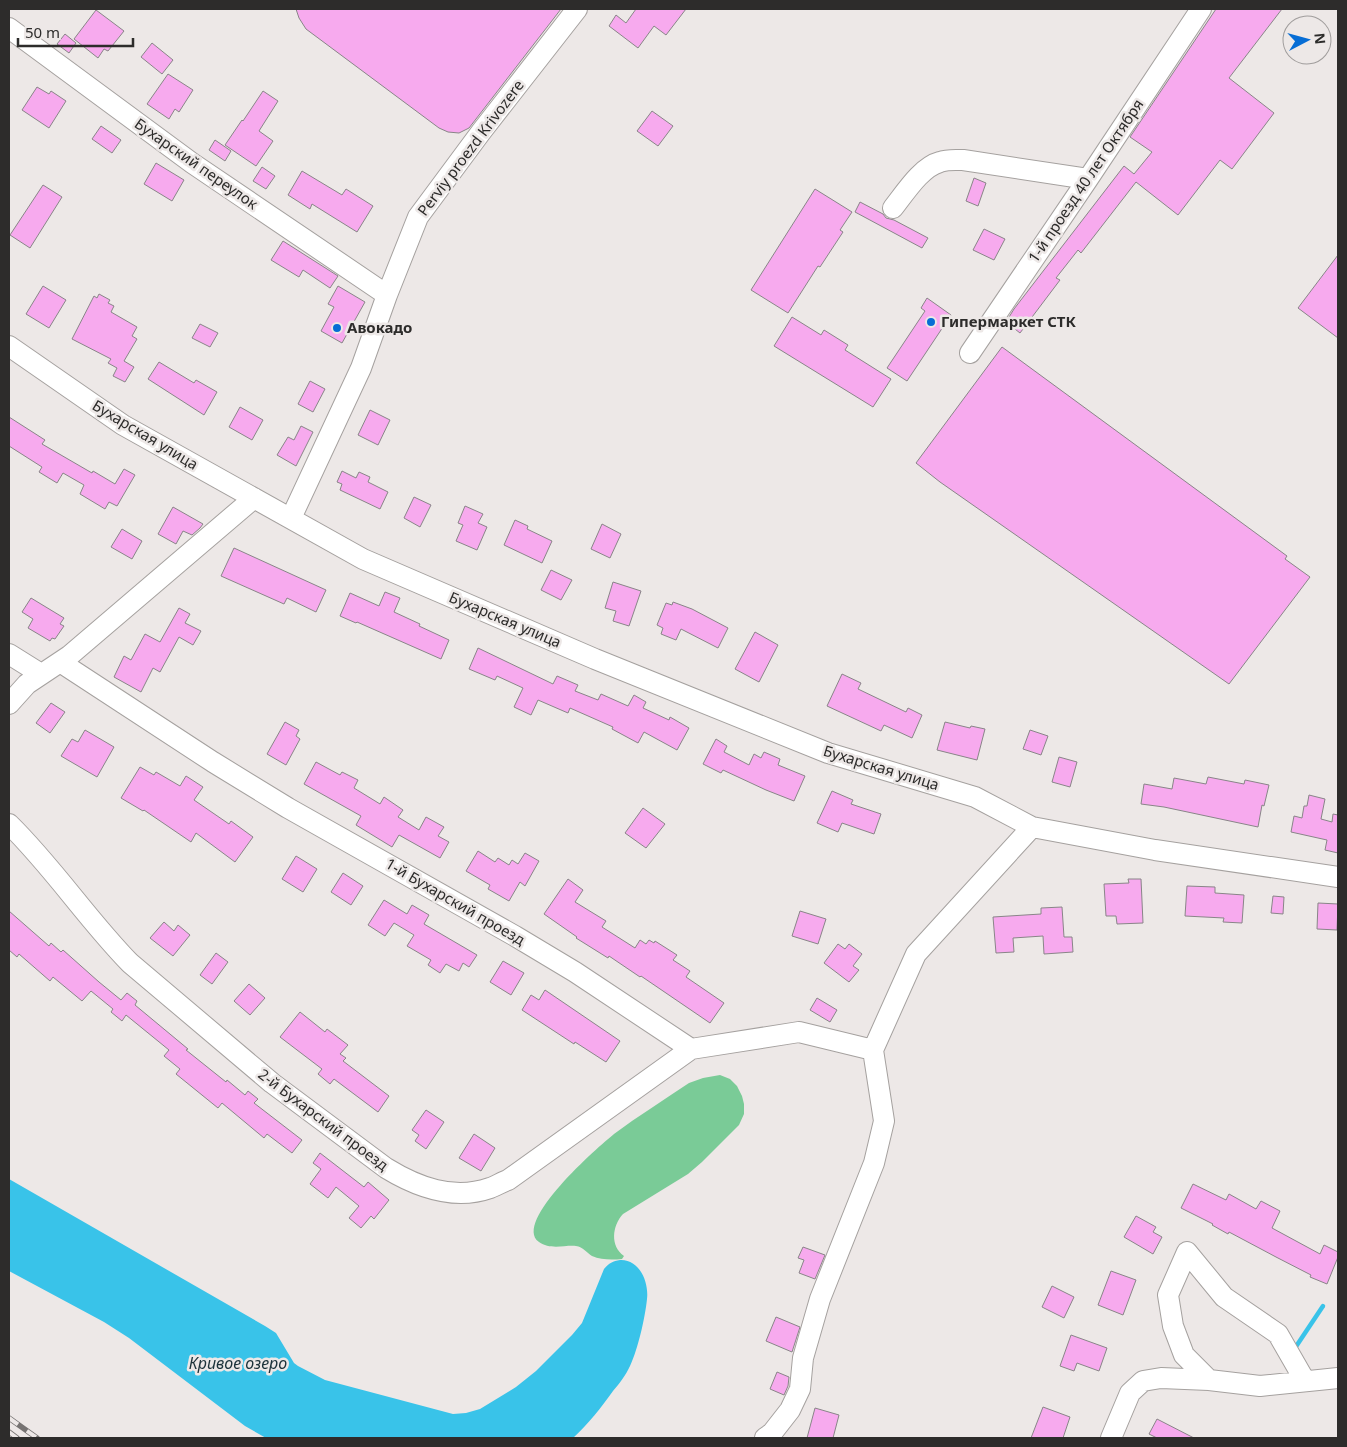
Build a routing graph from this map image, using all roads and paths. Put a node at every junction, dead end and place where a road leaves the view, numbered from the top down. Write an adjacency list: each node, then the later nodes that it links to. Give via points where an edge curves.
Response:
1 (577, 9): 6 (street, Perviy proezd Krivozere, via 418,217)
2 (1201, 9): 4 (street, 1-й проезд 40 лет Октября)
3 (9, 28): 6 (street, Бухарский переулок, via 192,163)
4 (1088, 179): 5 (street, via 950,160 929,167); 8 (street, 1-й проезд 40 лет Октября)
5 (893, 208)
6 (387, 295): 10 (street, Perviy proezd Krivozere, via 351,391)
7 (9, 346): 9 (street, Бухарская улица, via 123,425)
8 (970, 353)
9 (254, 498): 10 (street, Бухарская улица); 12 (street)
10 (291, 518): 16 (street, Бухарская улица, via 363,559 595,659 828,753 975,797)
11 (9, 654): 13 (street)
12 (60, 662): 13 (street); 18 (street, 1-й Бухарский проезд, via 220,767 522,940)
13 (41, 674): 14 (street)
14 (9, 704)
15 (9, 824): 18 (street, 2-й Бухарский проезд, via 40,855 130,963 272,1083 386,1168 424,1187 470,1193 508,1180)
16 (1032, 828): 17 (street, Бухарская улица); 19 (street, via 916,954)
17 (1338, 877)
18 (691, 1049): 19 (street, via 799,1032)
19 (873, 1050): 23 (street, via 884,1121 874,1163 820,1299 803,1358 800,1389 790,1410 772,1434)
20 (1338, 1378): 22 (street)
21 (1209, 1380): 22 (street, via 1260,1386); 22 (street, via 1184,1355 1173,1326 1168,1295 1187,1252 1224,1297 1278,1334); 24 (street, via 1161,1378 1143,1381 1130,1393)
22 (1305, 1381)
23 (765, 1438)
24 (1111, 1438)

